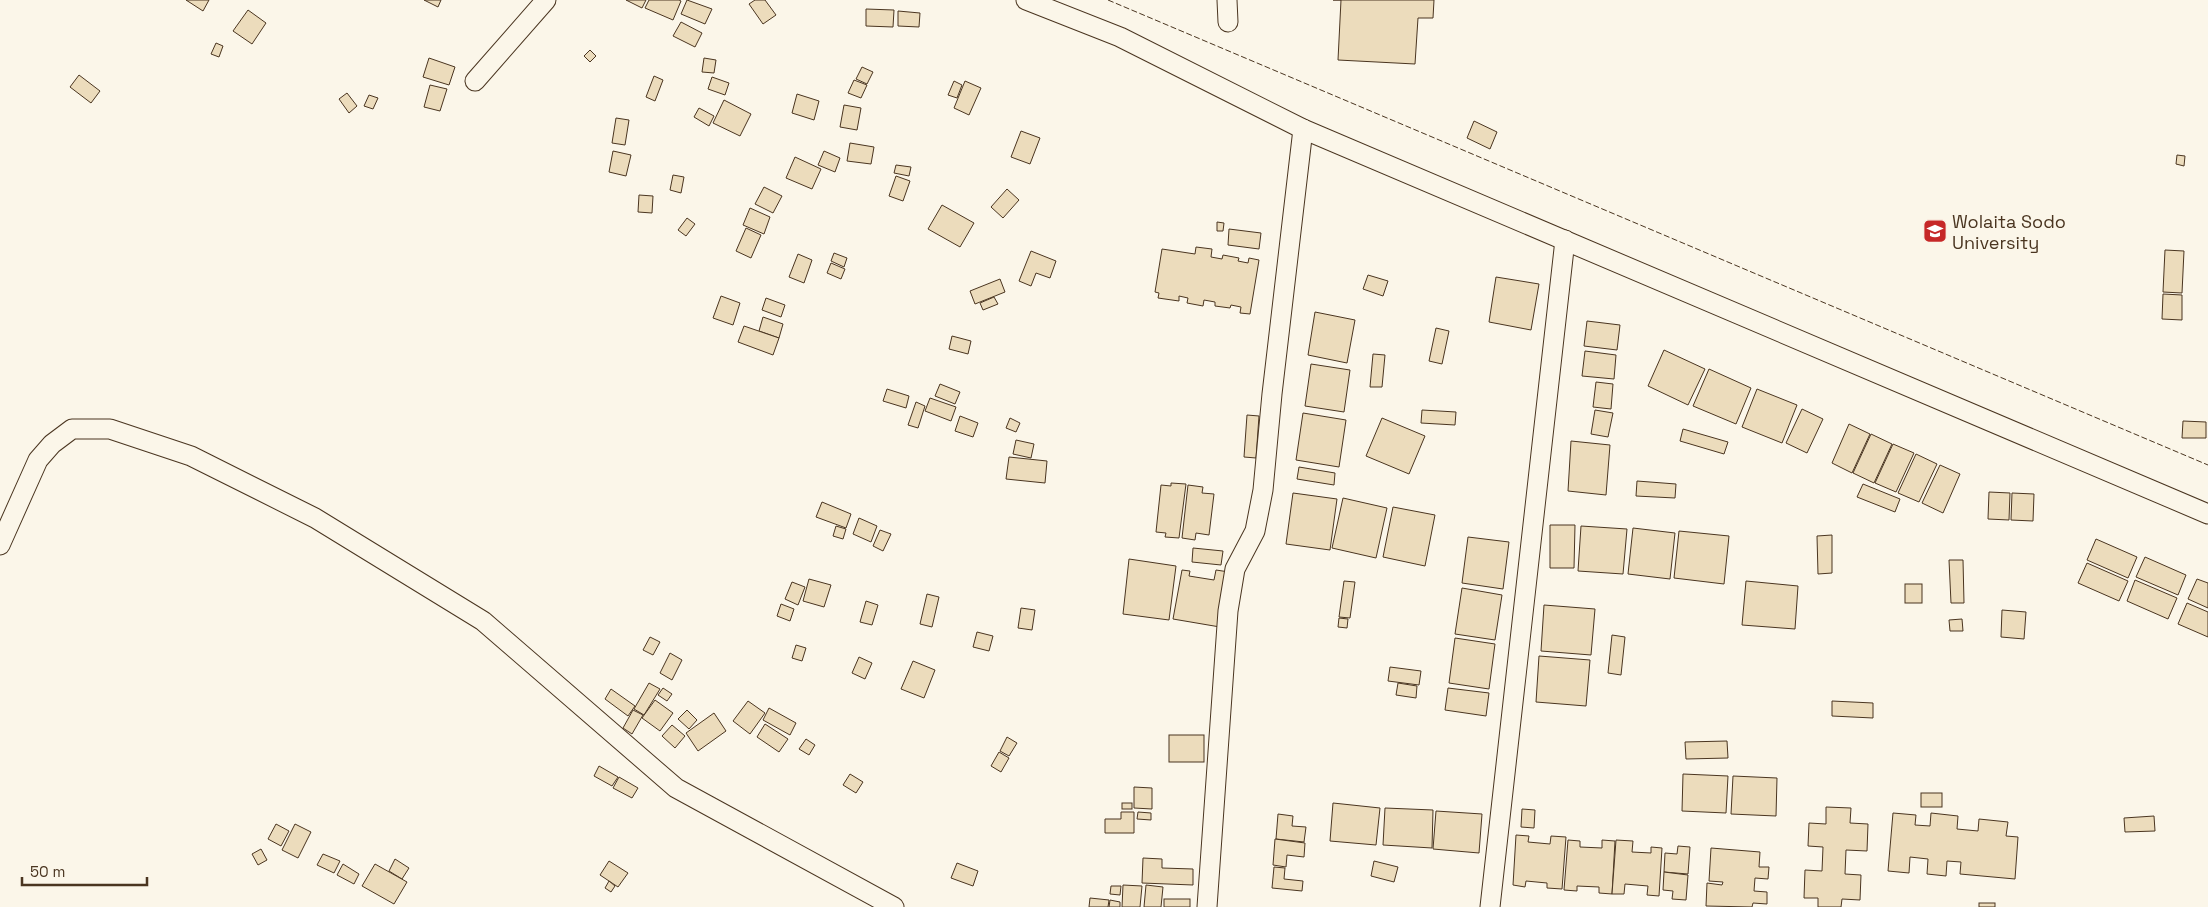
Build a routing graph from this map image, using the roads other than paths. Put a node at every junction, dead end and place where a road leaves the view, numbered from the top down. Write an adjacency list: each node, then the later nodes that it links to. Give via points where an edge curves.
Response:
1 (546, 0): 5 (street)
2 (1026, 0): 6 (street, via 1120,37)
3 (1227, 0): 4 (street)
4 (1228, 22)
5 (476, 81)
6 (1303, 129): 7 (street); 11 (street, via 1263,490 1255,531 1235,569 1228,611)
7 (1565, 240): 8 (street); 12 (street)
8 (2208, 514)
9 (0, 545): 10 (street, via 38,460 72,429 110,429 190,456 315,518 483,621 676,788)
10 (894, 907)
11 (1207, 907)
12 (1490, 907)

